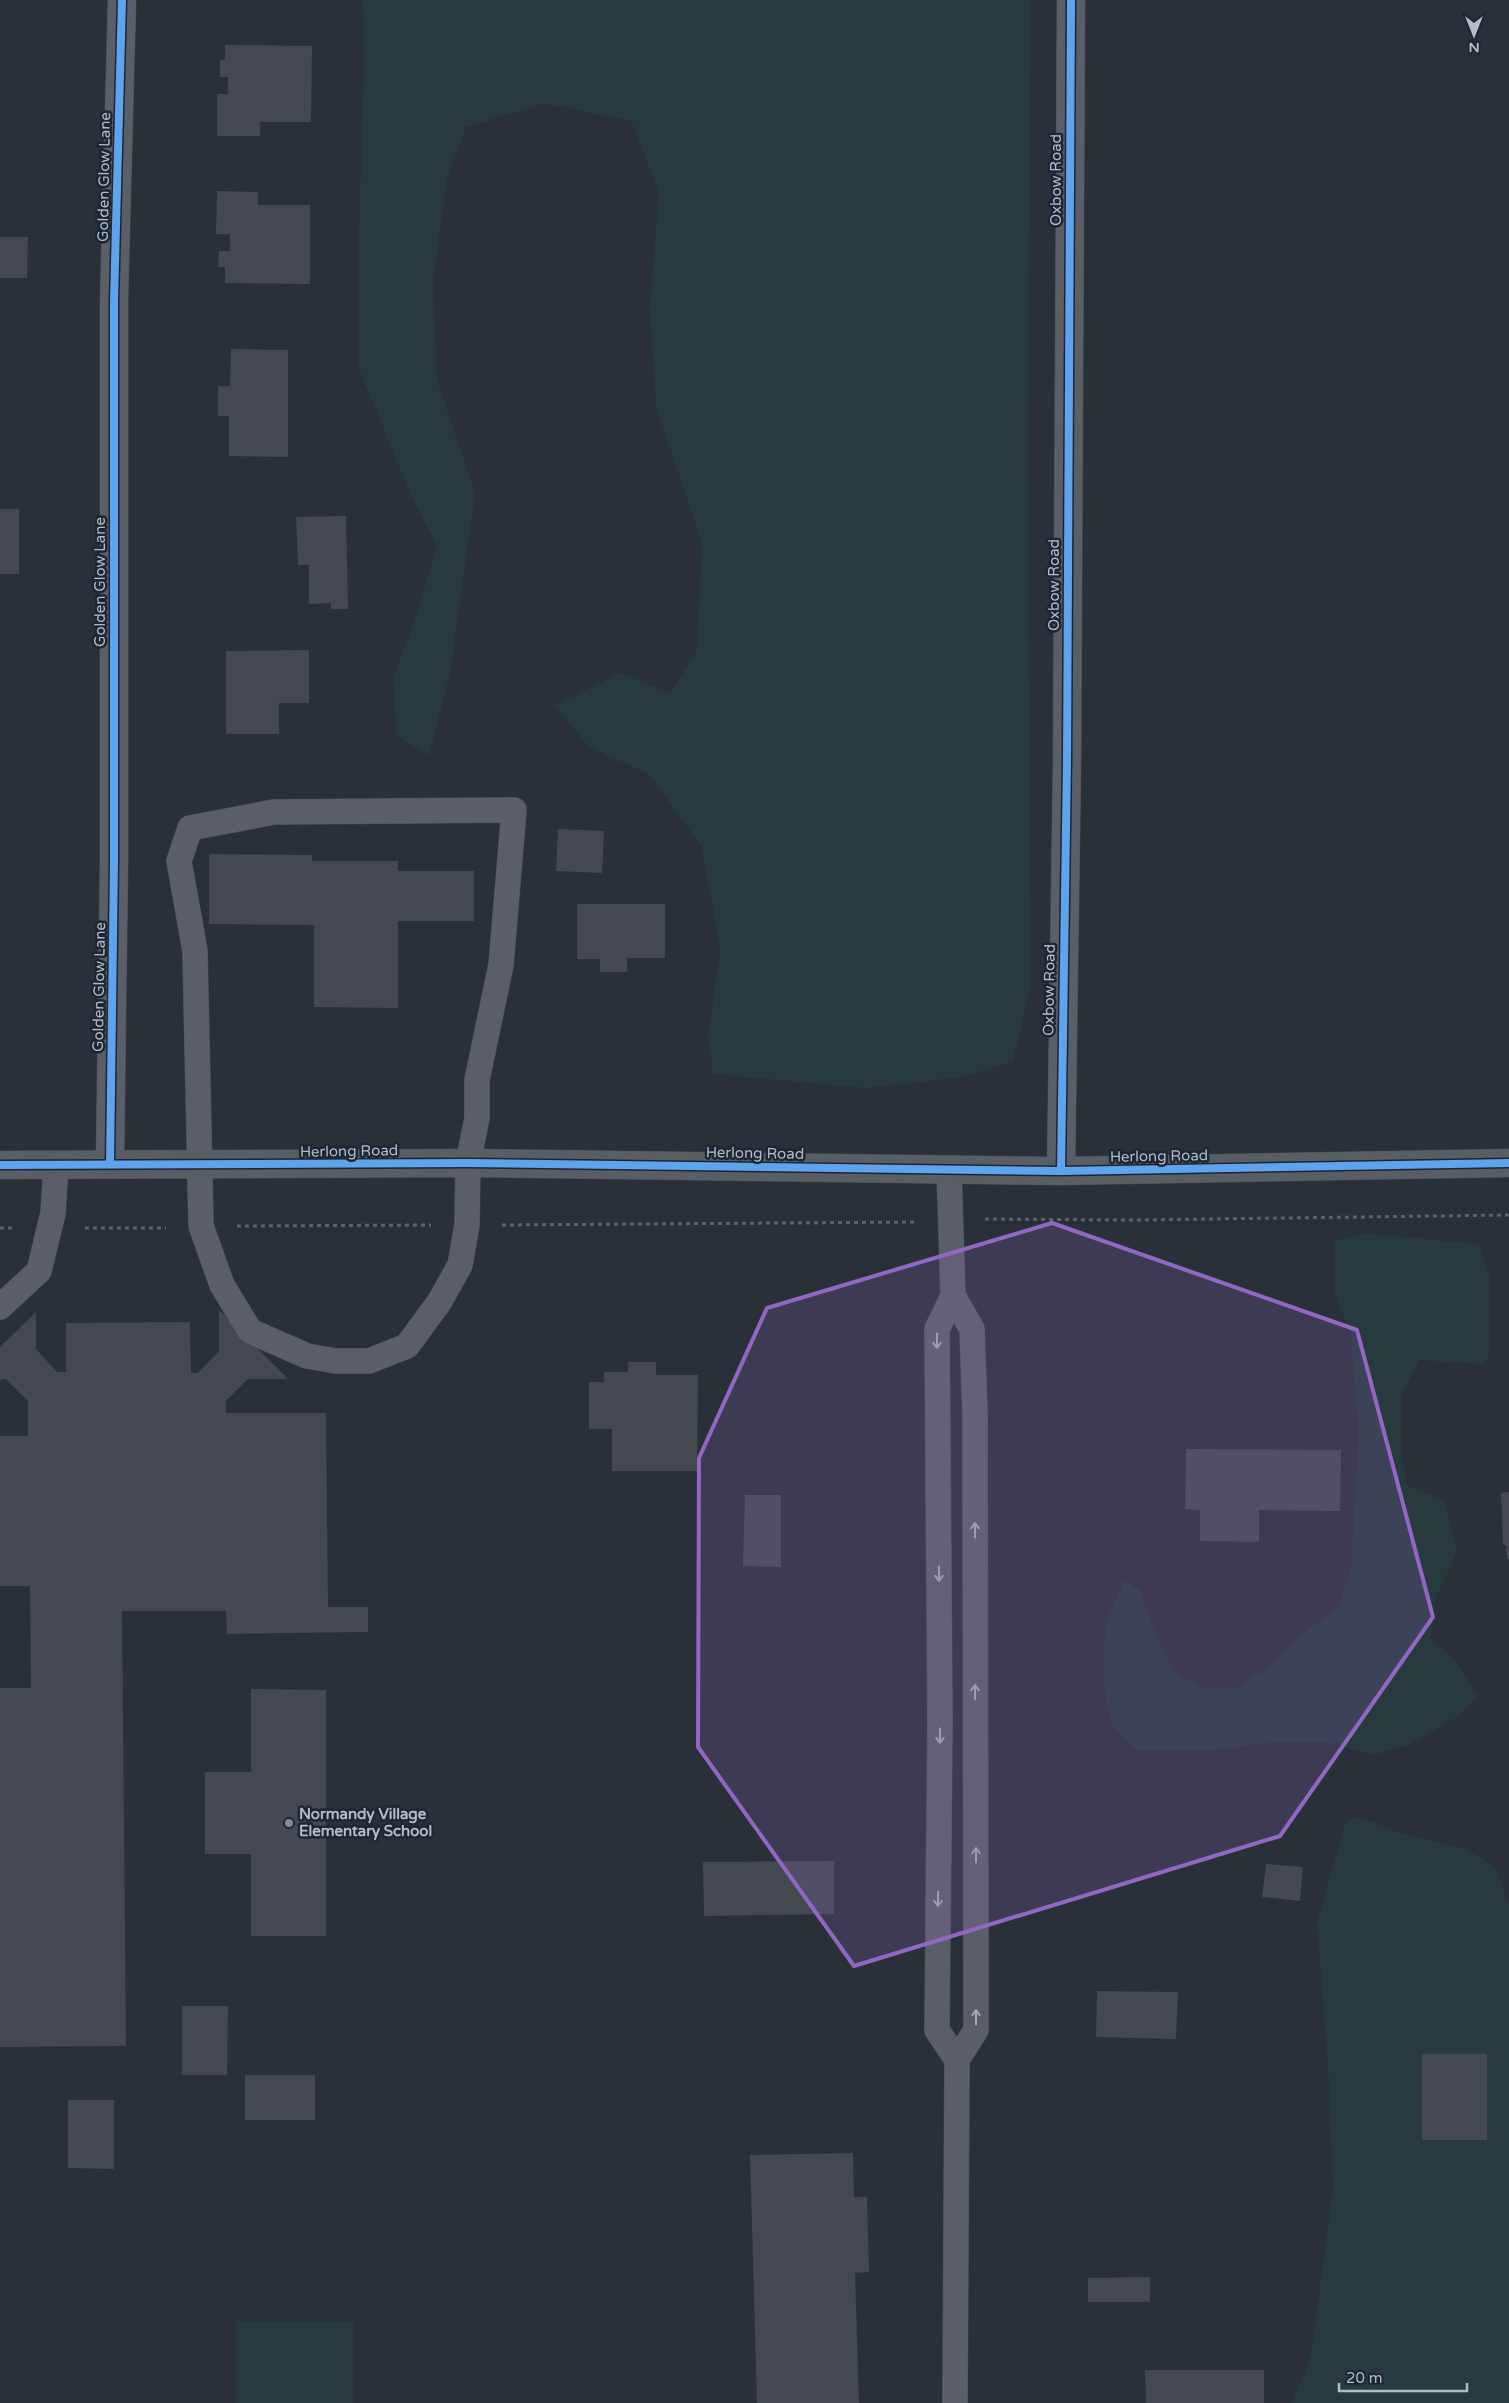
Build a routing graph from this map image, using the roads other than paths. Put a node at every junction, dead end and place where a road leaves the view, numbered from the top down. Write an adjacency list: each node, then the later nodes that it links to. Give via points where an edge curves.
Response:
1 (122, 0): 5 (street, Golden Glow Lane, via 114,301 114,861)
2 (1071, 0): 10 (street, Oxbow Road, via 1067,760)
3 (468, 1163): 8 (street, Herlong Road); 8 (lane, via 468,1225 460,1265 440,1301 407,1346 369,1361 336,1361 307,1356 250,1331 222,1285 201,1227); 8 (lane, via 477,1118 477,1080 501,965 514,810 274,812 190,828 179,861 195,951); 9 (street, Herlong Road)
4 (1509, 1163): 10 (street, Herlong Road)
5 (110, 1164): 7 (street, Herlong Road); 8 (street, Herlong Road)
6 (0, 1165): 7 (street, Herlong Road)
7 (56, 1165): 12 (lane, via 54,1213 39,1271)
8 (199, 1166)
9 (949, 1170): 10 (street, Herlong Road); 11 (lane)
10 (1060, 1171)
11 (952, 1296): 13 (lane, one-way to 13, via 937,1329 940,1721 937,2030); 13 (lane, one-way to 11, via 976,2030 975,1434 972,1329)
12 (0, 1307)
13 (957, 2060): 14 (lane)
14 (955, 2403)

